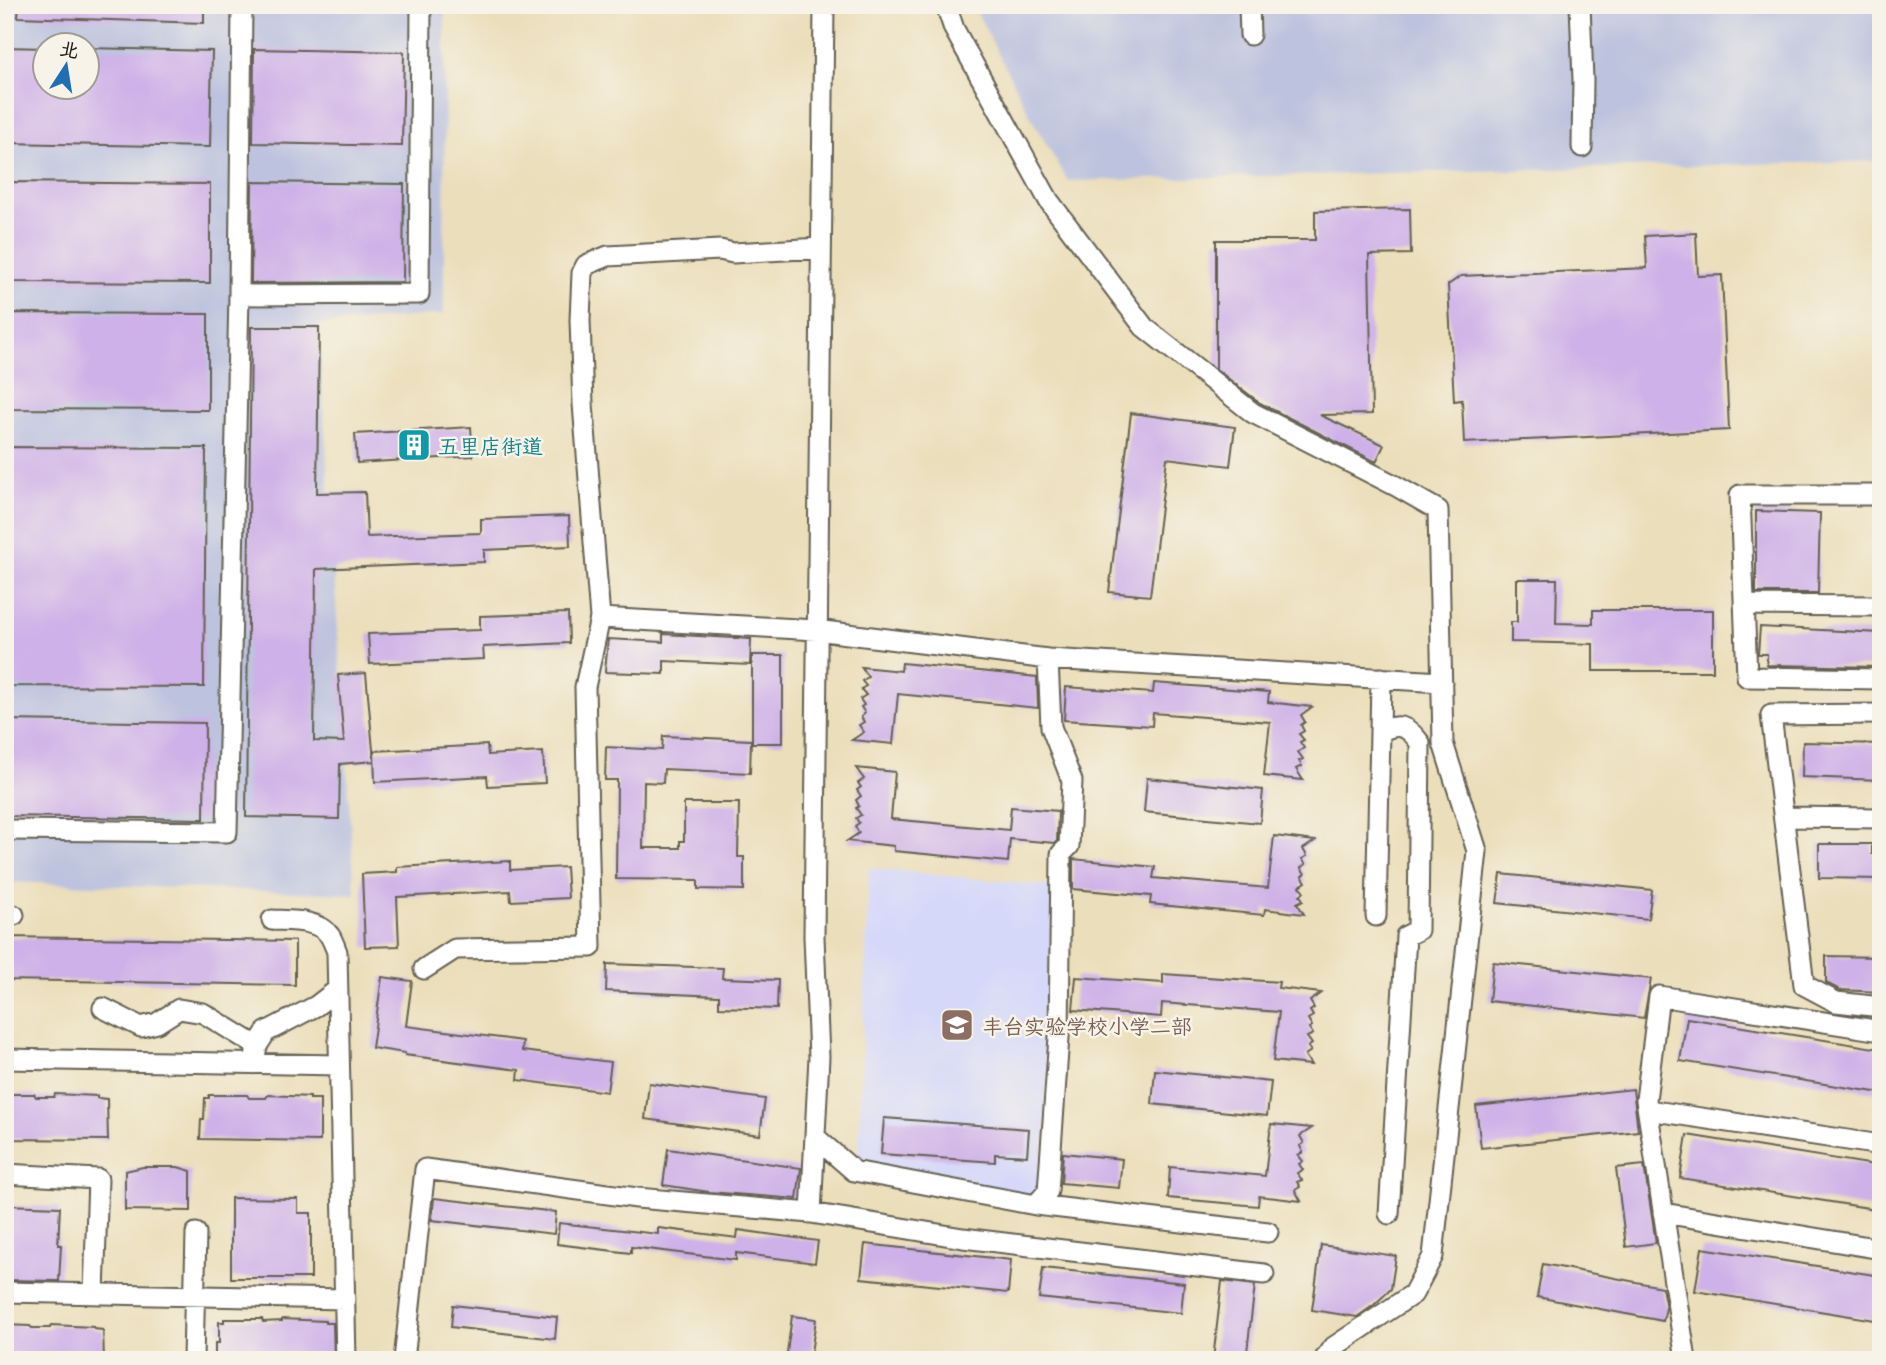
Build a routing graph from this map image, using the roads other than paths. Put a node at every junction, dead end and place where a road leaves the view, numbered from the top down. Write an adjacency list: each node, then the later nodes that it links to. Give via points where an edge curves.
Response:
1 (242, 5): 10 (street)
2 (421, 5): 10 (street, via 419,294)
3 (824, 5): 9 (street)
4 (946, 5): 19 (street, via 954,29 1049,201 1144,327 1252,413 1438,510)
5 (1249, 5): 7 (street)
6 (1580, 5): 8 (street)
7 (1250, 35)
8 (1582, 147)
9 (821, 248): 14 (street, via 608,256 586,265 580,320 583,404); 15 (street)
10 (239, 295): 24 (street, via 227,832)
11 (1881, 495): 12 (street, via 1740,495)
12 (1744, 605): 13 (street); 18 (street, via 1747,677)
13 (1881, 606)
14 (600, 618): 15 (street); 27 (street, via 585,687 591,947 454,949)
15 (816, 630): 16 (street); 36 (street, via 814,937 819,1057)
16 (1048, 659): 17 (street); 39 (street, via 1051,727 1072,781 1069,846 1061,853 1059,1037 1048,1191)
17 (1381, 678): 19 (street); 21 (street)
18 (1881, 679)
19 (1442, 682): 54 (street, via 1443,743 1477,851 1433,1256 1413,1294 1332,1348)
20 (1881, 714): 22 (street, via 1771,715)
21 (1380, 732): 25 (street); 42 (street, via 1391,726 1403,727 1420,743 1418,930 1406,936)
22 (1784, 817): 23 (street); 29 (street, via 1804,985 1836,1002)
23 (1881, 818)
24 (5, 830)
25 (1376, 916)
26 (272, 920): 28 (street, via 322,927 337,952)
27 (424, 969)
28 (338, 990): 32 (street, via 266,1032); 34 (street)
29 (1881, 1007)
30 (103, 1008): 32 (street, via 141,1027 179,1009 203,1013)
31 (1881, 1031): 35 (street, via 1659,996)
32 (255, 1055): 33 (street); 34 (street)
33 (5, 1059)
34 (339, 1065): 50 (street)
35 (1648, 1110): 37 (street); 41 (street)
36 (815, 1137): 39 (street, via 854,1171); 40 (street)
37 (1881, 1145)
38 (5, 1174): 48 (street, via 98,1180)
39 (1036, 1205): 43 (street)
40 (811, 1213): 46 (street, via 963,1238); 53 (street, via 637,1198 425,1169)
41 (1663, 1213): 45 (street); 55 (street)
42 (1389, 1214)
43 (1268, 1232)
44 (196, 1233): 49 (street)
45 (1881, 1249)
46 (1264, 1274)
47 (5, 1292): 48 (street)
48 (94, 1293): 49 (street)
49 (194, 1296): 50 (street); 51 (street)
50 (345, 1299): 52 (street)
51 (193, 1360)
52 (346, 1360)
53 (404, 1360)
54 (1324, 1360)
55 (1686, 1360)

